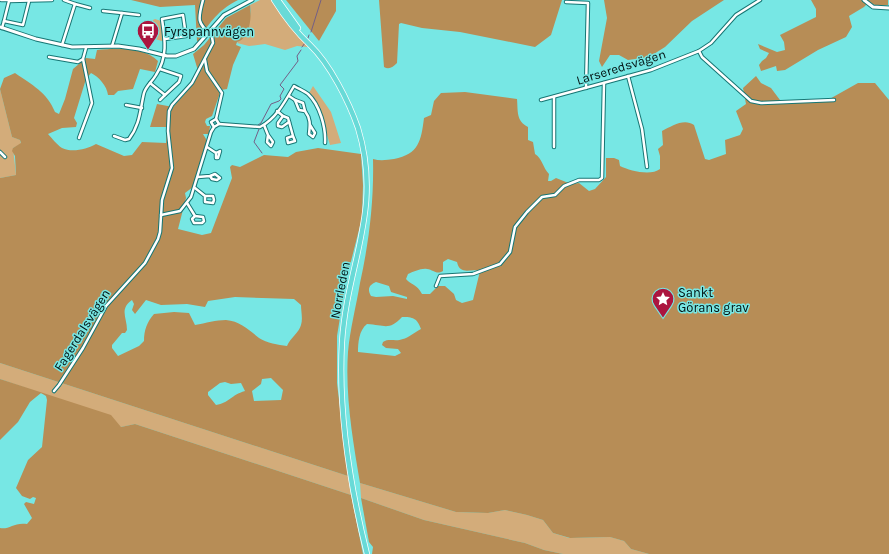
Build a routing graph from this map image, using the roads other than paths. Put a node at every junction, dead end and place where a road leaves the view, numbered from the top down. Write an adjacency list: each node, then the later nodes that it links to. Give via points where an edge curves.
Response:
1 (1, 0): 2 (street)
2 (10, 0): 11 (street); 19 (street)
3 (52, 0): 11 (street)
4 (64, 0): 13 (street)
5 (203, 0): 21 (street, Fagerdalsvägen, via 200,18 202,27)
6 (252, 0): 21 (street, via 227,13)
7 (274, 0): 23 (highway, Norrleden)
8 (278, 0): 23 (highway, Norrleden)
9 (760, 0): 27 (street, Larseredsvägen, via 736,15 711,43)
10 (864, 0): 15 (street, via 872,8)
11 (29, 1): 19 (street, via 23,26)
12 (566, 2): 36 (street, via 588,3)
13 (75, 4): 14 (street); 24 (street)
14 (90, 8)
15 (889, 8)
16 (103, 11): 17 (street)
17 (122, 13): 18 (street); 25 (street)
18 (138, 15)
19 (4, 21): 20 (street)
20 (1, 28): 24 (street)
21 (208, 33): 28 (street, via 190,52); 31 (street, Fagerdalsvägen, via 213,42)
22 (165, 40): 22 (street, via 162,19 183,15 186,36); 28 (street)
23 (309, 44): 75 (highway, Norrleden, via 335,80 348,104 361,139 366,165 366,212 346,308 342,373 349,463)
24 (62, 46): 26 (street)
25 (112, 46): 26 (street); 28 (street, via 139,49)
26 (86, 48): 30 (street)
27 (699, 51): 33 (street, Larseredsvägen, via 652,70); 43 (street, via 702,57 751,101 761,103)
28 (164, 56): 32 (street)
29 (49, 57): 30 (street, via 74,62)
30 (83, 59): 58 (street, via 92,103)
31 (204, 60): 49 (street, via 207,71 222,93); 71 (street, Fagerdalsvägen, via 192,83 169,112 168,145 172,168 162,200)
32 (160, 69): 34 (street); 37 (street, via 181,76 179,82)
33 (628, 76): 35 (street, Larseredsvägen); 65 (street, via 642,129)
34 (150, 83): 37 (street); 45 (street, via 145,91)
35 (604, 83): 36 (street, Larseredsvägen); 73 (street, via 602,178 575,181 564,186 555,195 542,197 515,227 510,252 500,264 473,274 440,276)
36 (586, 88): 39 (street, Larseredsvägen)
37 (165, 94): 40 (street)
38 (288, 96): 41 (street); 46 (street); 59 (street, via 294,86 312,98 324,126)
39 (554, 98): 42 (street, Larseredsvägen); 61 (street)
40 (160, 100)
41 (295, 100): 47 (street, via 303,103); 47 (street, via 299,110)
42 (540, 100)
43 (834, 100)
44 (126, 105): 45 (street)
45 (142, 108): 56 (street, via 139,122 129,139)
46 (277, 111): 48 (street); 52 (street)
47 (305, 111): 53 (street)
48 (283, 116): 50 (street, via 288,118); 50 (street, via 278,126 282,127)
49 (216, 119): 51 (street); 54 (street, via 211,122)
50 (289, 122): 57 (street)
51 (219, 124): 52 (street, via 258,127); 54 (street)
52 (264, 125): 55 (street)
53 (310, 125)
54 (214, 127): 60 (street)
55 (268, 135)
56 (114, 136)
57 (293, 136)
58 (79, 138)
59 (325, 143)
60 (207, 147): 63 (street); 67 (street)
61 (554, 147)
62 (0, 152): 64 (street)
63 (216, 153)
64 (6, 157)
65 (647, 167)
66 (210, 176): 67 (street)
67 (198, 177): 68 (street)
68 (195, 188): 69 (street); 70 (street)
69 (205, 196)
70 (187, 203): 71 (street, via 175,213); 72 (street)
71 (161, 215): 74 (street, Fagerdalsvägen, via 160,232 149,257 112,298)
72 (195, 216): 72 (street, via 203,217 204,221 194,223 192,218)
73 (436, 286)
74 (54, 391)
75 (367, 554)

